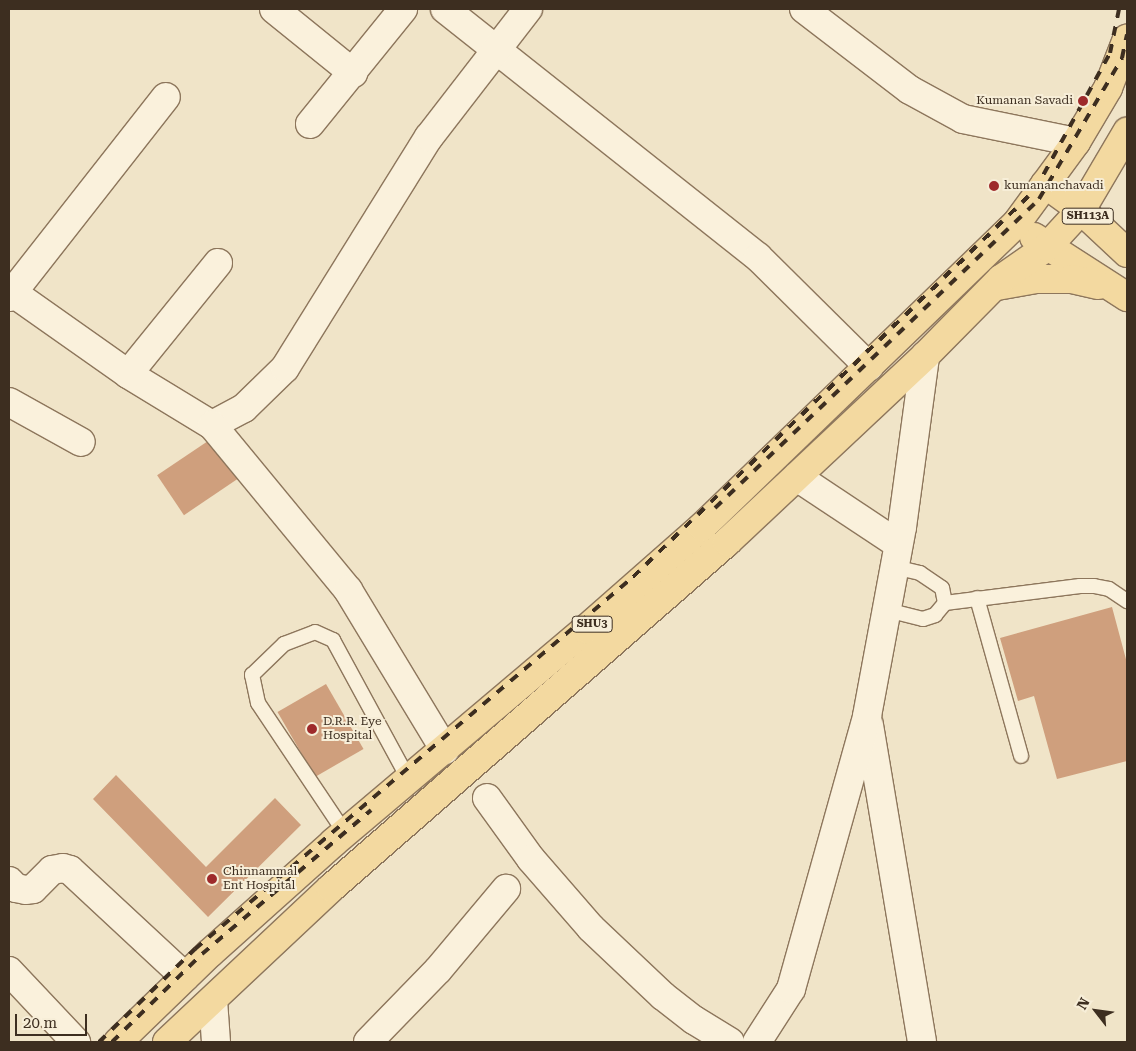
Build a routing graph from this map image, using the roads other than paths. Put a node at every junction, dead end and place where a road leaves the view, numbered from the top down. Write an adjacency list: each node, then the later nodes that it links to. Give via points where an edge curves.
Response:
1 (274, 9): 8 (street)
2 (403, 9): 8 (street)
3 (445, 9): 7 (street)
4 (528, 9): 7 (street)
5 (804, 9): 12 (street, via 910,90 963,118)
6 (1127, 39): 12 (main road, SHU3, via 1108,88)
7 (496, 50): 23 (street, via 758,257); 26 (street, via 429,137 285,368 244,408)
8 (353, 73): 10 (street)
9 (166, 97): 20 (street)
10 (310, 124)
11 (1127, 132): 14 (main road, SHU3)
12 (1076, 142): 13 (main road, SHU3)
13 (1045, 184): 14 (main road, SH113A); 15 (main road, SHU3)
14 (1081, 210): 16 (main road, SHU3); 17 (main road, SH113A)
15 (1016, 224): 16 (main road); 23 (main road, SHU3)
16 (1047, 247): 19 (main road, SHU3); 21 (main road)
17 (1127, 253)
18 (218, 263): 24 (street)
19 (993, 286): 21 (main road, via 1036,279 1072,279); 22 (main road, SHU3)
20 (10, 293): 24 (street)
21 (1123, 293)
22 (925, 356): 28 (main road, SHU3); 29 (street)
23 (869, 367): 35 (main road, SHU3, via 694,534)
24 (128, 374): 26 (street)
25 (9, 402): 27 (street)
26 (212, 425): 35 (street, via 348,590)
27 (81, 442)
28 (797, 477): 29 (street); 44 (main road, SHU3, via 331,888)
29 (896, 556): 32 (lane, via 942,588); 33 (street)
30 (978, 598): 31 (lane, via 1080,586 1109,589); 32 (lane); 36 (lane)
31 (1126, 598)
32 (945, 603): 33 (lane, via 935,615 923,619)
33 (887, 610): 34 (street)
34 (867, 716): 51 (street, via 791,989); 52 (street)
35 (445, 750): 37 (main road, SHU3)
36 (1021, 756)
37 (409, 780): 39 (main road, SHU3); 39 (lane, via 333,640 315,632 284,644 252,675 258,703)
38 (487, 798): 50 (street, via 531,859 591,928 663,996)
39 (345, 833): 43 (main road, SHU3)
40 (9, 881): 43 (street, via 16,888 33,889 52,870 70,870)
41 (506, 889): 49 (street, via 438,970)
42 (9, 971): 45 (street)
43 (185, 976): 46 (main road, SHU3)
44 (212, 1000): 47 (main road, SHU3); 48 (street)
45 (76, 1042)
46 (118, 1042)
47 (167, 1042)
48 (216, 1042)
49 (368, 1042)
50 (730, 1042)
51 (757, 1042)
52 (922, 1042)

